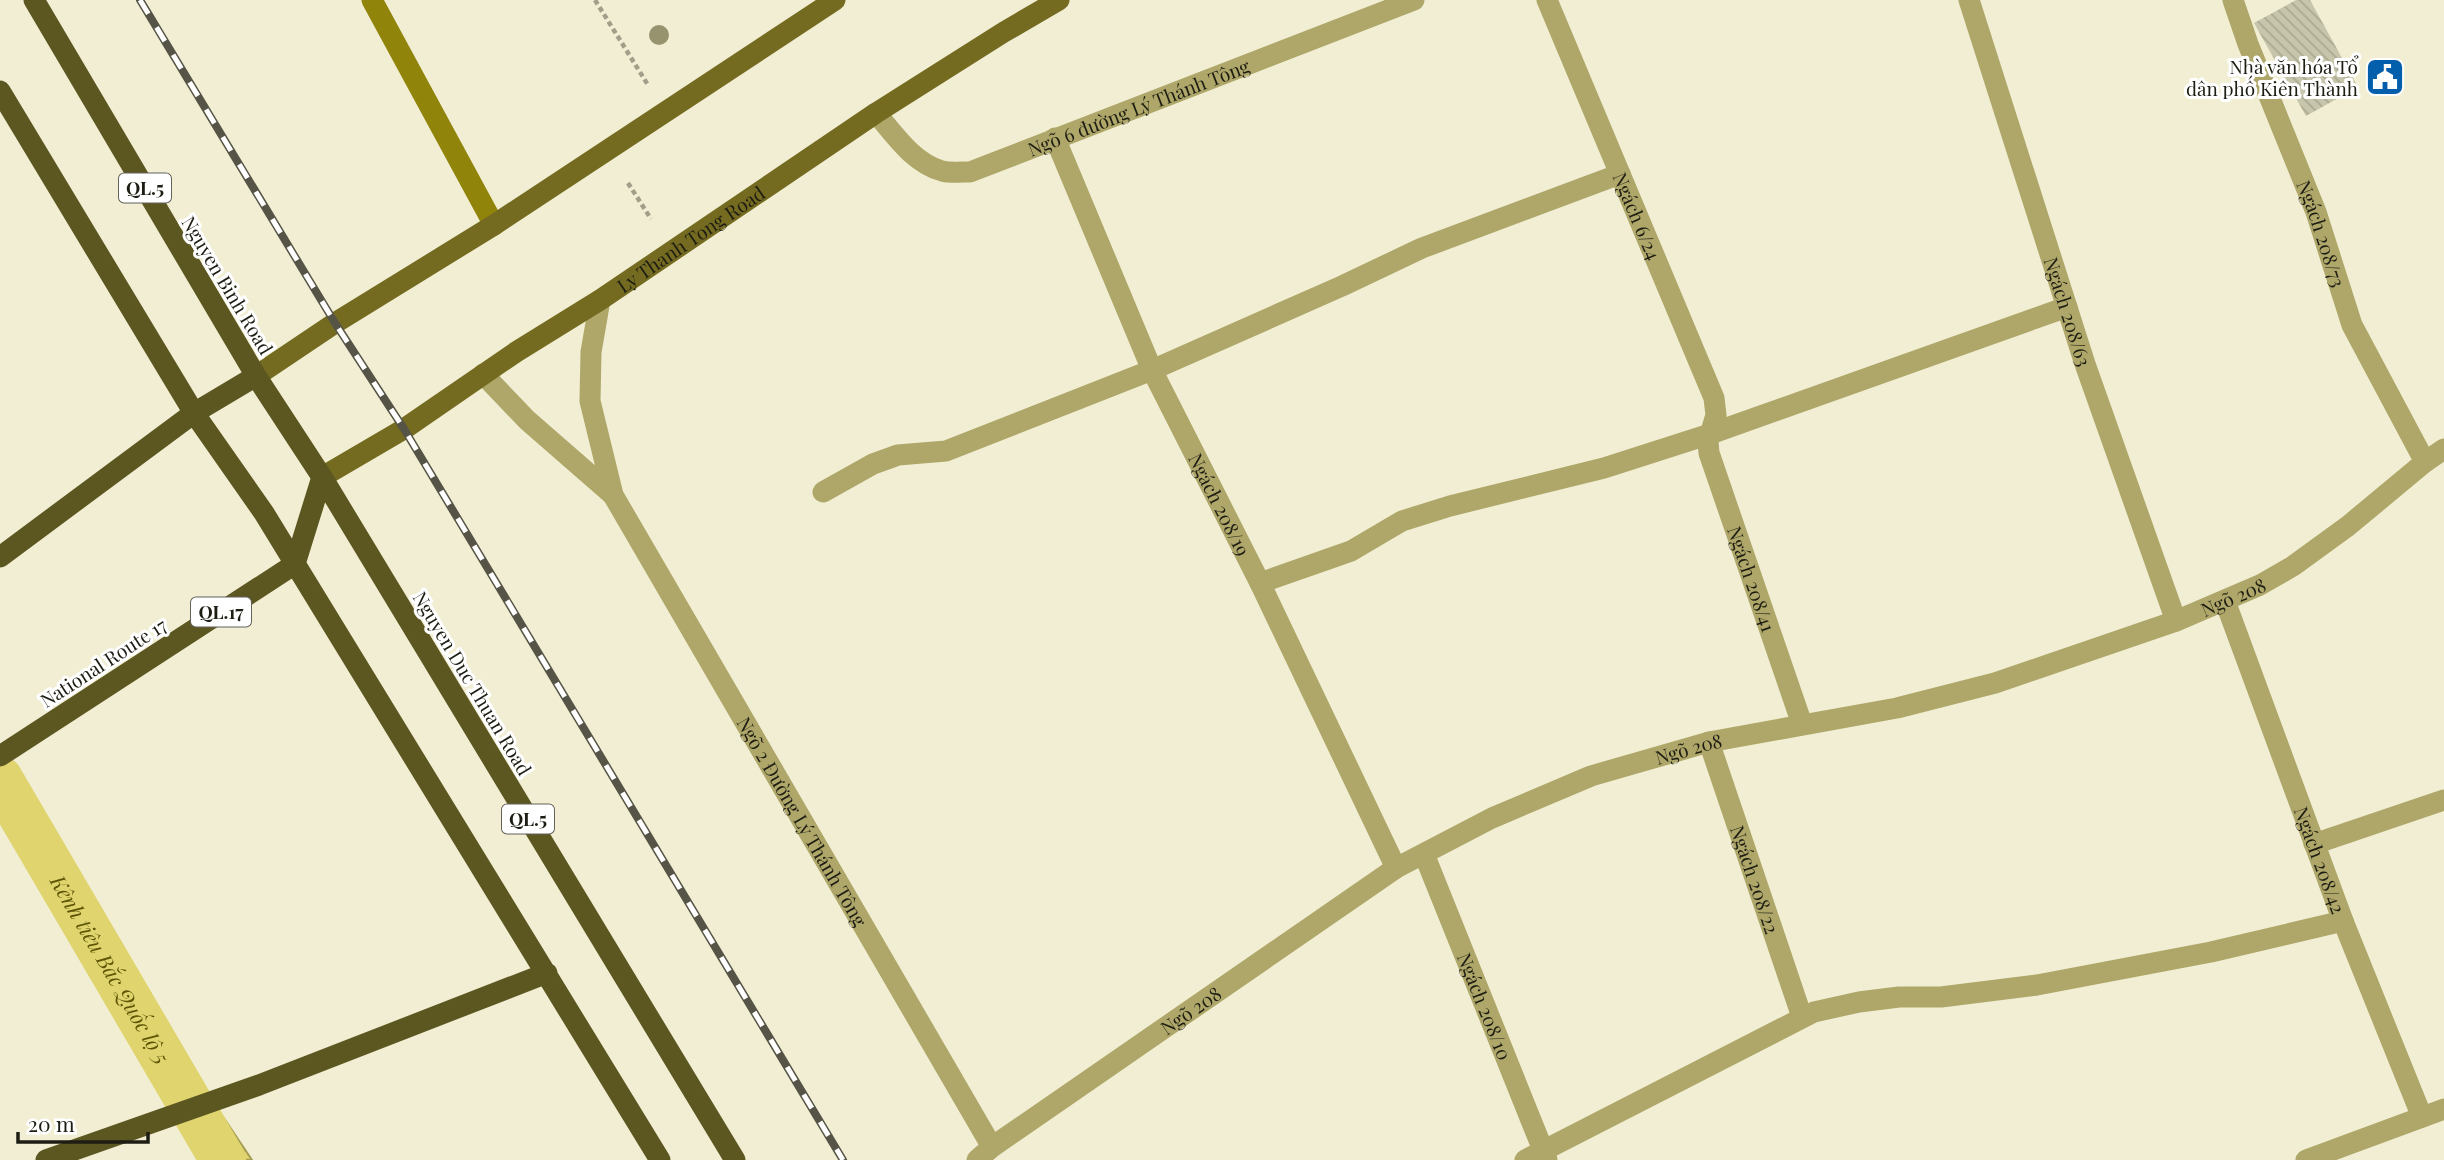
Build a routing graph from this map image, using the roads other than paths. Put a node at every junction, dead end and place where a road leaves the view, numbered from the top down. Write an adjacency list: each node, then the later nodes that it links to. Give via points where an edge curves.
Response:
1 (34, 0): 18 (highway, Nguyen Binh Road / QL.5)
2 (372, 0): 13 (street)
3 (835, 0): 13 (main road)
4 (1059, 0): 10 (main road, Ly Thanh Tong Road)
5 (1414, 0): 11 (street, Ngõ 6 đường Lý Thánh Tông)
6 (1547, 0): 12 (street, Ngách 6/24)
7 (1969, 0): 15 (street, Ngách 208/63)
8 (2233, 0): 22 (street, Ngách 208/73, via 2316,212 2352,325)
9 (0, 91): 19 (highway)
10 (876, 113): 11 (street, Ngõ 6 đường Lý Thánh Tông, via 920,161 943,172 970,172); 14 (main road, Ly Thanh Tong Road)
11 (1055, 138): 16 (street, Ngách 208/19)
12 (1620, 174): 16 (street, via 1422,248); 20 (street, Ngách 6/24, via 1714,398 1716,415)
13 (494, 225): 18 (main road)
14 (600, 300): 17 (main road, Ly Thanh Tong Road); 25 (street, via 591,352 590,401)
15 (2067, 307): 20 (street); 30 (street, Ngách 208/63)
16 (1152, 370): 24 (street, via 946,451 898,455 873,464); 28 (street, Ngách 208/19)
17 (483, 374): 23 (main road, Ly Thanh Tong Road, via 404,429); 25 (street, via 527,420)
18 (256, 376): 19 (highway); 23 (highway, Nguyen Duc Thuan Road / QL.5)
19 (194, 413): 26 (highway); 27 (highway)
20 (1710, 434): 28 (street, via 1604,468 1402,521 1351,551); 31 (street, Ngách 208/41, via 1709,453)
21 (2444, 449): 22 (street, Ngõ 208)
22 (2425, 462): 29 (street, Ngõ 208, via 2321,547)
23 (322, 477): 27 (highway); 47 (highway, Nguyen Duc Thuan Road / QL.5)
24 (823, 492)
25 (613, 495): 43 (street, Ngõ 2 Đường Lý Thánh Tông)
26 (0, 557)
27 (295, 564): 33 (highway, National Route 17 / QL.17); 39 (highway)
28 (1260, 583): 37 (street, Ngách 208/19)
29 (2225, 601): 30 (street, Ngõ 208); 35 (street, Ngách 208/42)
30 (2176, 621): 31 (street, Ngõ 208, via 1995,684 1897,708)
31 (1802, 724): 32 (street, Ngõ 208)
32 (1709, 742): 36 (street, Ngõ 208, via 1591,776 1492,818); 40 (street, Ngách 208/22)
33 (0, 757)
34 (2444, 800): 35 (street)
35 (2314, 844): 38 (street, Ngách 208/42)
36 (1423, 854): 37 (street, Ngõ 208); 44 (street, Ngách 208/10)
37 (1396, 868): 43 (street, Ngõ 208)
38 (2343, 921): 40 (street, via 2036,985 1859,1002); 42 (street, Ngách 208/42)
39 (547, 973): 45 (highway, via 259,1085); 46 (highway)
40 (1802, 1017): 44 (street)
41 (2444, 1109): 42 (street)
42 (2422, 1117): 48 (street)
43 (985, 1154)
44 (1538, 1157)
45 (46, 1160)
46 (660, 1160)
47 (736, 1160)
48 (2306, 1160)

